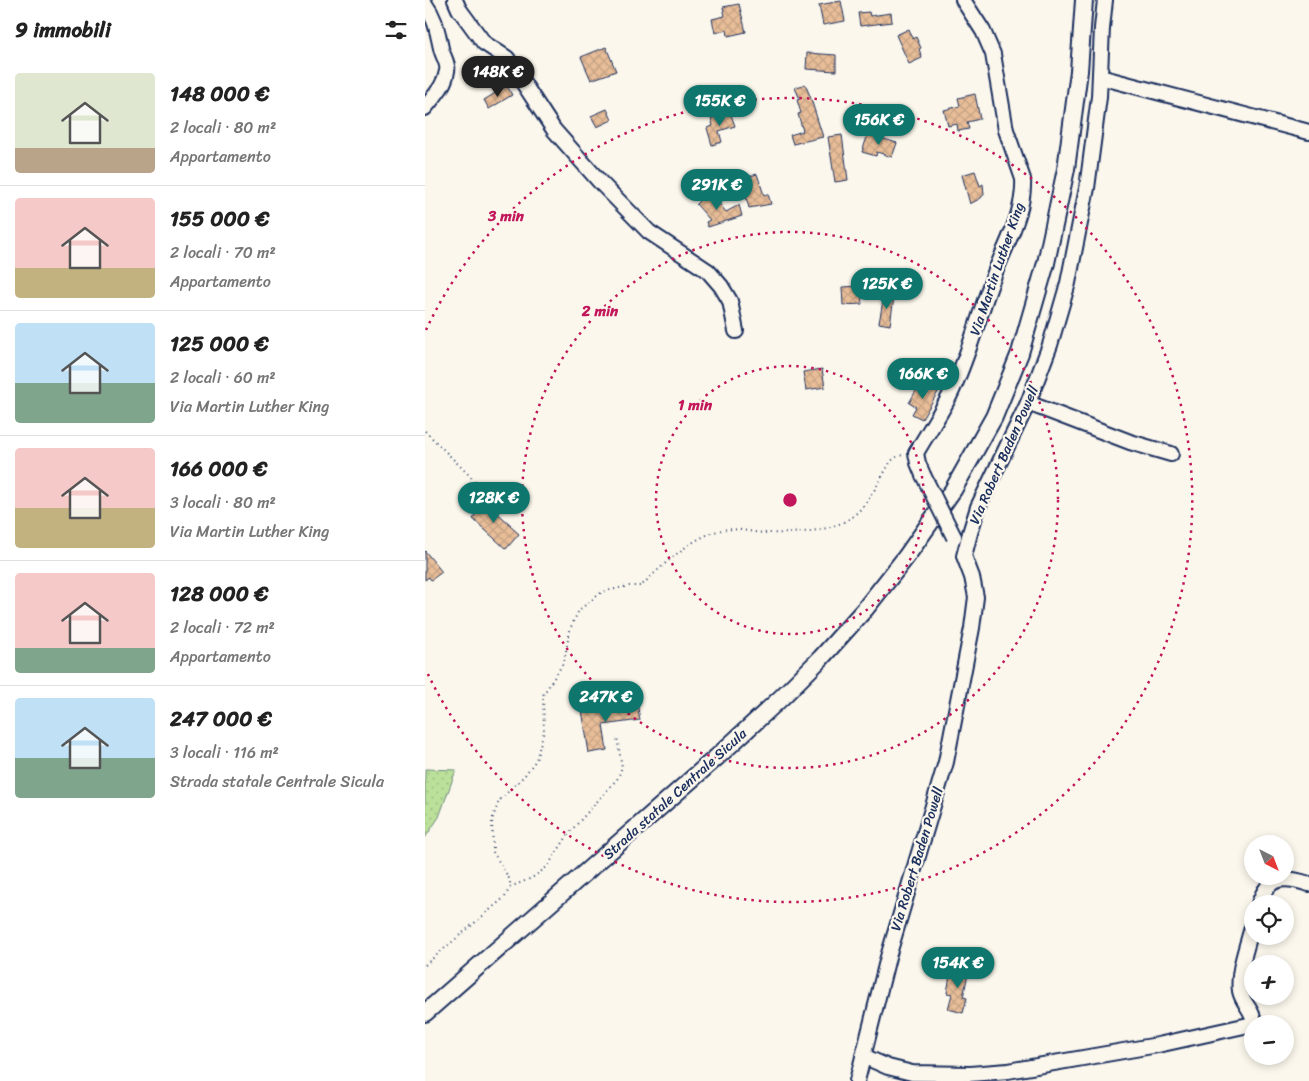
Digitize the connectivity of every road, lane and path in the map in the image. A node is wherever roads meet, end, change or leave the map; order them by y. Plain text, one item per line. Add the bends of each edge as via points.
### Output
1 (455, 0) edge
2 (963, 0) edge
3 (1085, 0) edge
4 (1105, 0) edge
5 (425, 4) edge
6 (1100, 77) junction
7 (425, 108) edge
8 (1309, 132) edge
9 (736, 331) dead end
10 (1028, 403) junction
11 (425, 431) edge
12 (916, 453) junction
13 (1171, 454) dead end
14 (484, 490) dead end
15 (964, 556) junction
16 (617, 737) dead end
17 (1309, 884) edge
18 (510, 887) junction
19 (1263, 895) edge
20 (1247, 945) edge
21 (425, 965) edge
22 (425, 1012) edge
23 (1251, 1015) edge
24 (1244, 1026) edge
25 (863, 1056) junction
26 (857, 1081) edge

1 - 9 street via 484,43 507,58 554,130 600,182 649,232 708,271 721,286 730,301
2 - 12 street, Via Martin Luther King via 993,54 1006,130 1023,179 1023,188 1017,218 993,276 973,338 949,396
3 - 22 main road, Strada statale Centrale Sicula via 1066,169 1046,263 1020,353 995,417 953,490 865,608 782,697
4 - 6 street, Via Robert Baden Powell
5 - 7 street via 439,34 448,70 443,85
6 - 8 street
6 - 10 street, Via Robert Baden Powell via 1087,188 1068,283 1050,345
10 - 13 street
10 - 15 street, Via Robert Baden Powell via 978,507
11 - 14 path
12 - 15 street, bridge via 923,475
12 - 18 path via 898,456 891,461 861,508 851,517 828,528 774,533 723,530 712,533 694,542 641,586 602,592 579,610 570,629 564,662 543,695 544,731 536,760 525,776 499,801 492,820 493,852 510,880
15 - 25 street, Via Robert Baden Powell via 976,597 945,762 888,957
16 - 18 path via 622,766 618,778 570,832 547,867 532,878
17 - 19 street via 1287,878 1276,880
18 - 21 path via 505,897
20 - 23 street via 1240,990
24 - 25 street via 1158,1045 1007,1071 970,1074 912,1073
25 - 26 street, Via Robert Baden Powell

